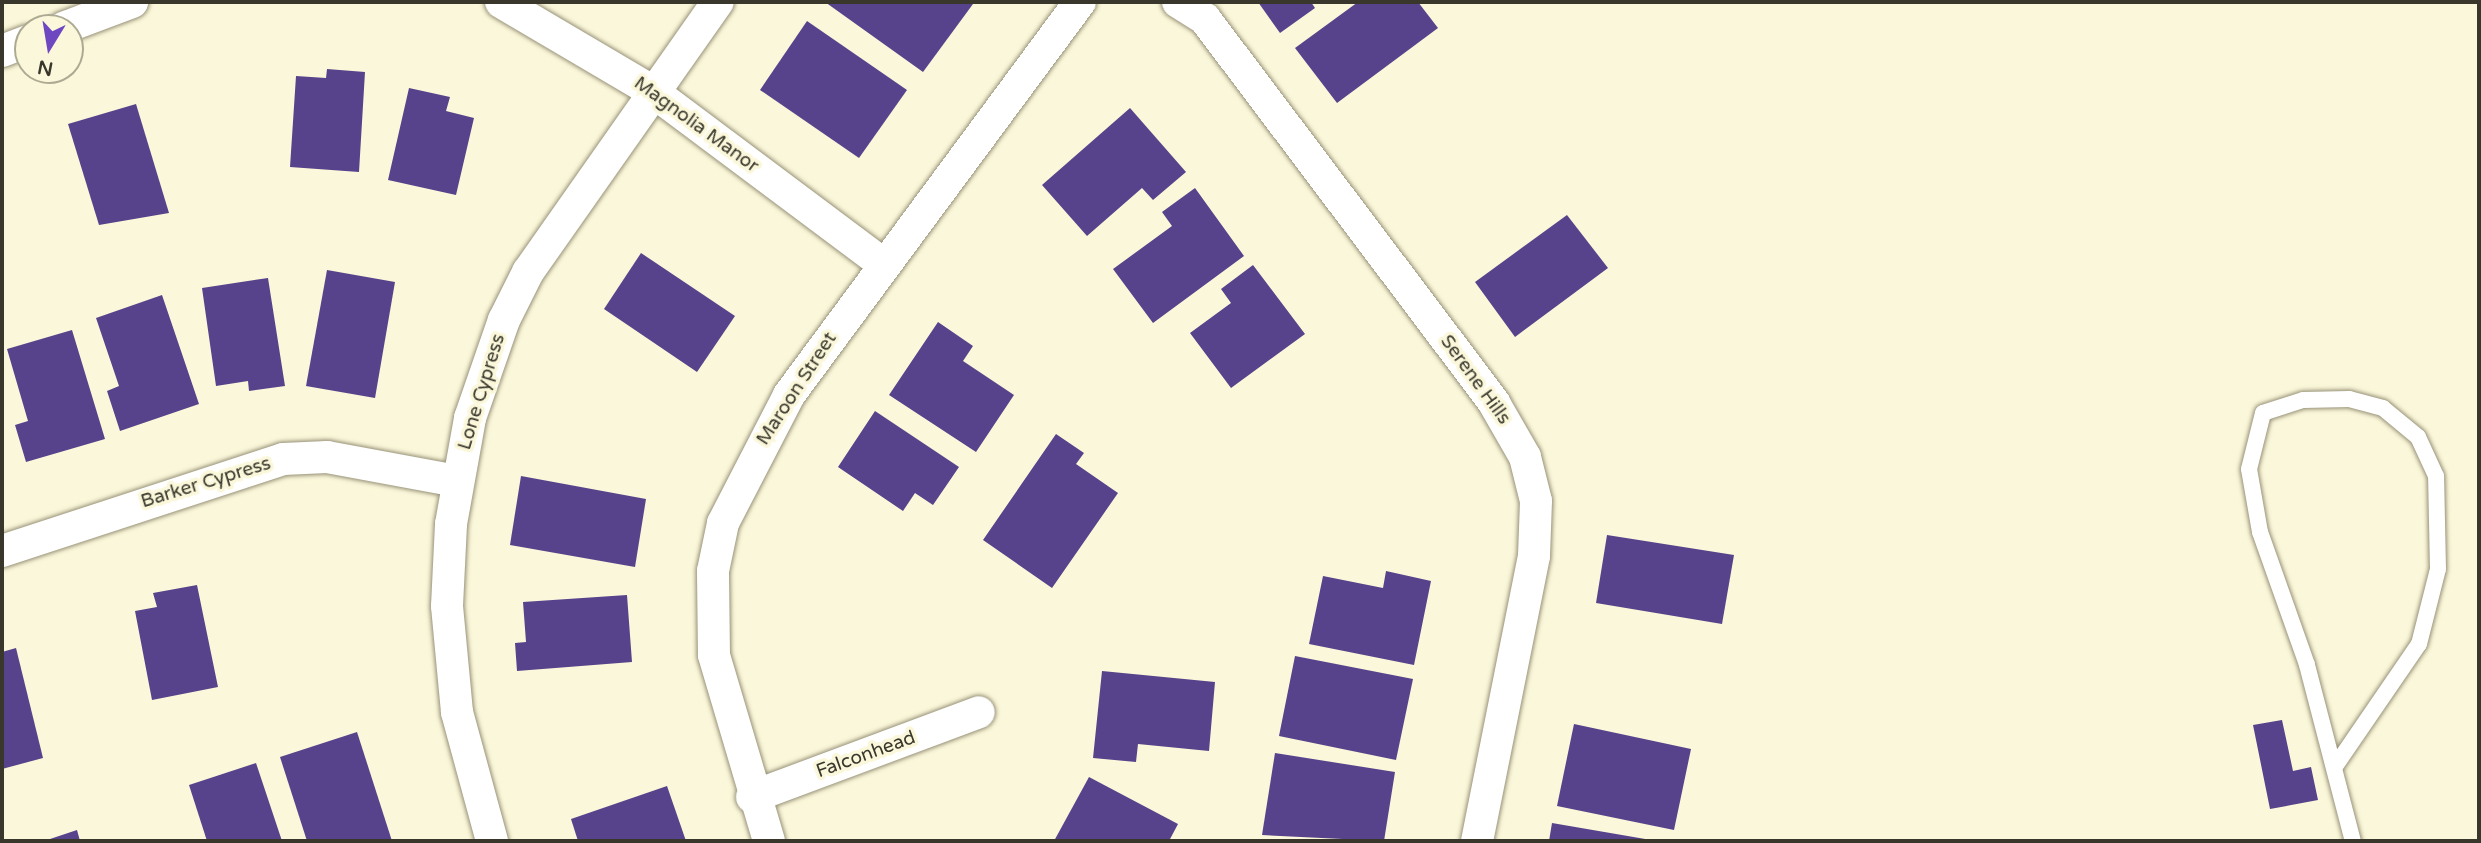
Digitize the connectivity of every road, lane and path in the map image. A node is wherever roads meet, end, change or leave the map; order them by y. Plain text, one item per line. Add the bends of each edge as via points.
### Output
1 (132, 2) edge
2 (501, 2) edge
3 (718, 2) edge
4 (1080, 2) edge
5 (1178, 2) edge
6 (84, 20) edge
7 (652, 91) junction
8 (882, 263) junction
9 (457, 481) junction
10 (2, 551) edge
11 (979, 712) dead end
12 (2336, 765) junction
13 (752, 797) junction
14 (492, 841) edge
15 (769, 841) edge
16 (1477, 841) edge
17 (2353, 841) edge

1 - 6 street
2 - 7 street, Magnolia Manor
3 - 7 street, Lone Cypress
4 - 8 street, Maroon Street
5 - 16 street, Serene Hills via 1205,19 1494,403 1525,457 1536,500 1534,556
7 - 8 street, Magnolia Manor
7 - 9 street, Lone Cypress via 561,220 503,320 470,418
8 - 13 street, Maroon Street via 789,395 723,523 713,571 714,655
9 - 10 street, Barker Cypress via 327,457 283,459
9 - 14 street, Lone Cypress via 448,561 451,662 467,764
11 - 13 street, Falconhead
12 - 12 lane via 2260,532 2249,470 2263,413 2303,400 2349,399 2383,408 2418,437 2436,476 2438,569 2420,644
12 - 17 lane
13 - 15 street, Maroon Street

